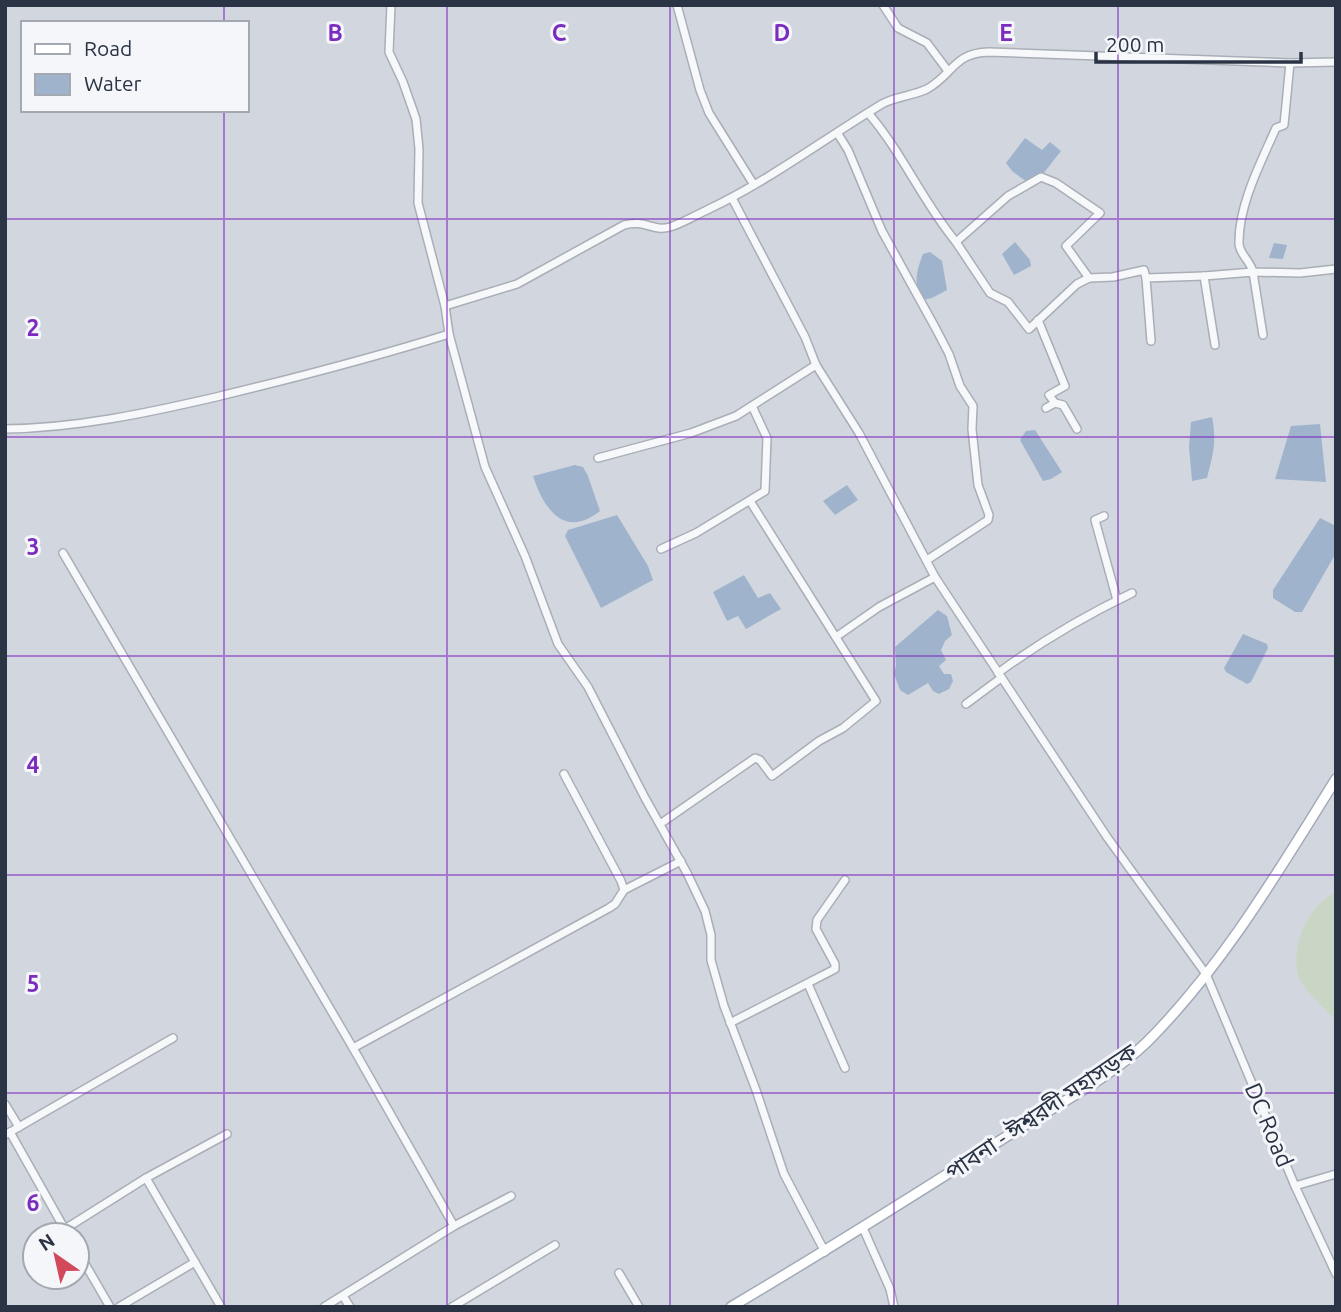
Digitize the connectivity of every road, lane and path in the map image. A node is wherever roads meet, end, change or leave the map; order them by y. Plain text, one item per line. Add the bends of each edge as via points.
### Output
1 (391, 5) edge
2 (677, 5) edge
3 (883, 5) edge
4 (1336, 62) edge
5 (1290, 63) junction
6 (948, 71) junction
7 (869, 114) junction
8 (838, 134) junction
9 (754, 185) junction
10 (732, 198) junction
11 (956, 242) junction
12 (1336, 269) edge
13 (1253, 272) junction
14 (1204, 276) junction
15 (1089, 278) junction
16 (1146, 278) junction
17 (445, 306) junction
18 (1038, 320) junction
19 (449, 334) junction
20 (1263, 334) dead end
21 (1151, 341) dead end
22 (1214, 345) dead end
23 (816, 365) junction
24 (1055, 403) junction
25 (753, 408) junction
26 (1046, 408) dead end
27 (5, 429) edge
28 (1077, 429) dead end
29 (598, 458) dead end
30 (750, 501) junction
31 (1104, 516) dead end
32 (661, 548) dead end
33 (63, 554) dead end
34 (927, 560) junction
35 (936, 577) junction
36 (1132, 593) dead end
37 (1116, 600) junction
38 (836, 637) junction
39 (1000, 675) junction
40 (966, 704) dead end
41 (564, 774) dead end
42 (1336, 779) edge
43 (660, 824) junction
44 (681, 861) junction
45 (845, 880) dead end
46 (624, 890) junction
47 (1206, 974) junction
48 (808, 984) junction
49 (730, 1023) junction
50 (173, 1038) dead end
51 (353, 1048) junction
52 (845, 1068) dead end
53 (5, 1104) edge
54 (19, 1127) junction
55 (8, 1134) edge
56 (227, 1134) dead end
57 (1336, 1174) edge
58 (146, 1178) junction
59 (1295, 1186) junction
60 (511, 1196) dead end
61 (60, 1221) edge
62 (83, 1221) edge
63 (454, 1226) junction
64 (863, 1228) junction
65 (555, 1245) dead end
66 (825, 1252) junction
67 (195, 1262) junction
68 (619, 1273) dead end
69 (91, 1274) edge
70 (1336, 1274) edge
71 (343, 1296) junction
72 (110, 1307) edge
73 (119, 1307) edge
74 (221, 1307) edge
75 (324, 1307) edge
76 (349, 1307) edge
77 (452, 1307) edge
78 (639, 1307) edge
79 (730, 1307) edge
80 (894, 1307) edge

1 - 17 street via 389,52 416,119 418,203
2 - 9 street via 709,113
3 - 6 street via 898,27 927,43
4 - 5 street
5 - 6 street via 989,52 970,54
5 - 13 street via 1284,125 1274,131 1245,205 1239,244
6 - 7 street via 931,87 883,104
7 - 8 street
7 - 11 street via 898,150
8 - 9 street
8 - 34 street via 882,231 973,406 978,485 988,520
9 - 10 street
10 - 17 street via 671,227 642,222 624,225 517,284
10 - 23 street, DC Road
11 - 15 street via 1008,196 1041,177 1100,213 1066,246
11 - 18 street via 990,293 1008,302 1029,329
12 - 13 street
13 - 14 street
13 - 20 street
14 - 16 street
14 - 22 street
15 - 16 street via 1144,270
15 - 18 street
16 - 21 street
17 - 19 street
18 - 24 street via 1065,386 1049,395
19 - 27 street via 365,360 152,411 50,429
19 - 43 street via 485,467 558,643 588,687
23 - 25 street
23 - 34 street, DC Road via 859,433
24 - 26 street
24 - 28 street via 1063,405
25 - 29 street via 691,433
25 - 30 street via 767,438 767,486
30 - 32 street
30 - 38 street
31 - 37 street via 1095,520
33 - 51 street
34 - 35 street, DC Road
35 - 38 street via 879,607
35 - 39 street, DC Road
36 - 37 street
37 - 39 street via 1051,635
38 - 43 street via 874,703 772,776 755,758
39 - 40 street
39 - 47 street, DC Road via 1107,837
41 - 46 street
42 - 47 main road, পাবনা - ঈশ্বরদী মহাসড়ক via 1263,895
43 - 44 street
44 - 46 street
44 - 49 street via 705,911 711,935 710,960
45 - 48 street via 817,920 816,929 835,969
46 - 51 street via 609,908
47 - 59 street, DC Road
47 - 64 main road, পাবনা - ঈশ্বরদী মহাসড়ক via 1146,1043 1102,1076
48 - 49 street
48 - 52 street
49 - 66 street via 784,1174
50 - 54 street
51 - 63 street
53 - 54 street
54 - 55 street
55 - 61 street
56 - 58 street
57 - 59 street
58 - 62 street
58 - 67 street
59 - 70 street, DC Road
60 - 63 street
63 - 71 street
64 - 66 main road, পাবনা - ঈশ্বরদী মহাসড়ক
64 - 80 street
65 - 77 street
66 - 79 main road, পাবনা - ঈশ্বরদী মহাসড়ক
67 - 73 street
67 - 74 street
68 - 78 street
69 - 72 street
71 - 75 street
71 - 76 street

